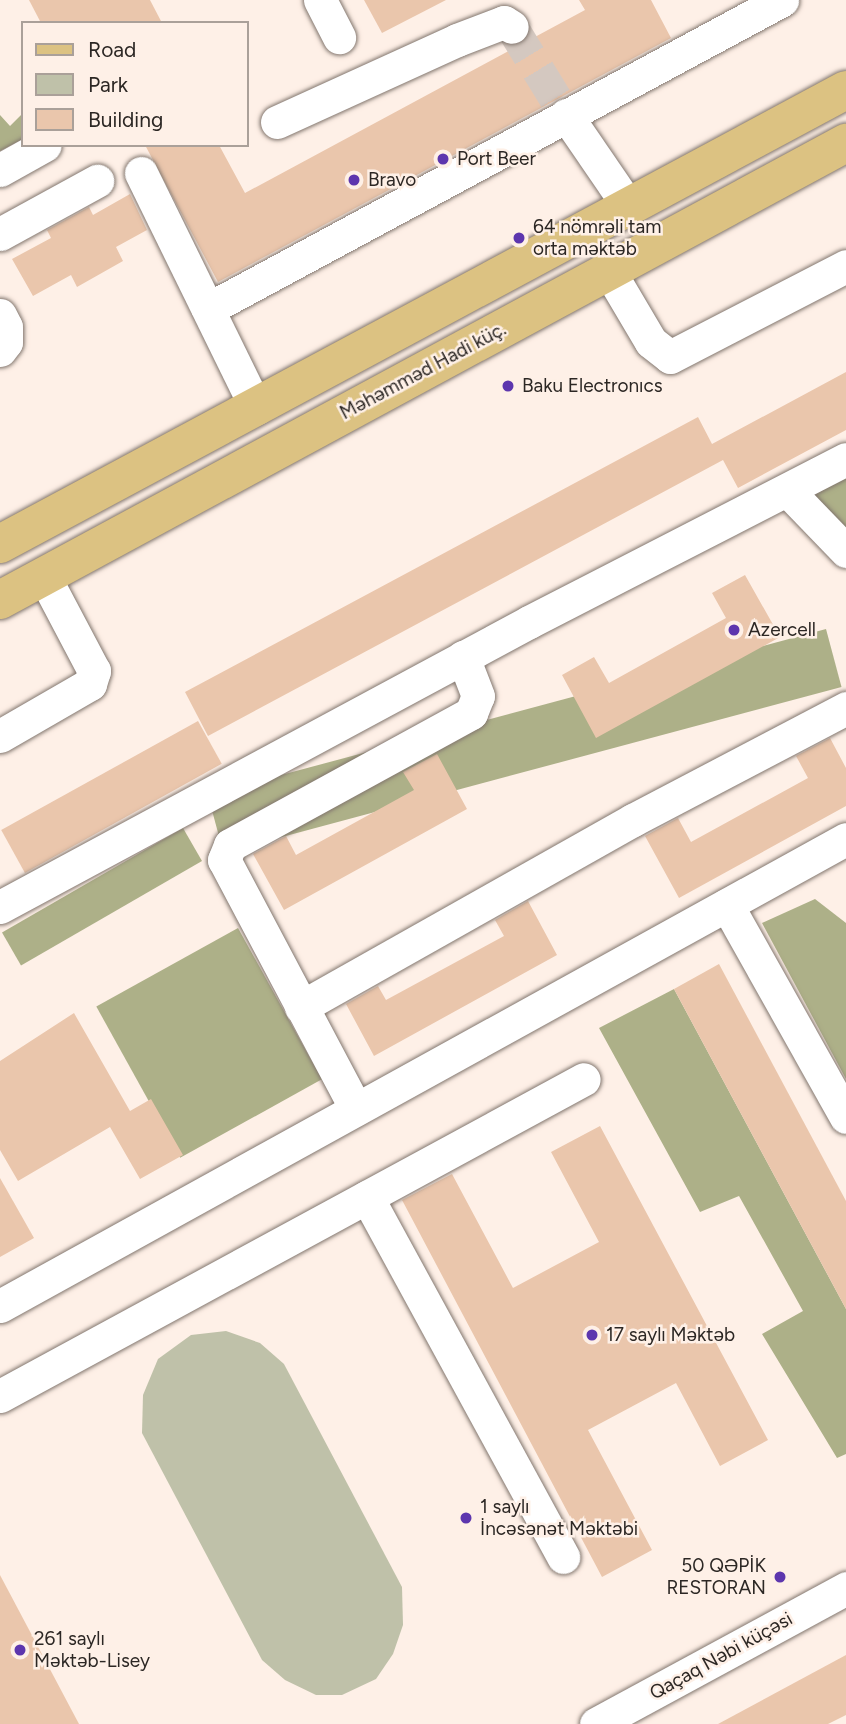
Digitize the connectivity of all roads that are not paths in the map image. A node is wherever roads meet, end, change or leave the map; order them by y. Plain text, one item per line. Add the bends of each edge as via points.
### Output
1 (320, 0) edge
2 (782, 0) edge
3 (512, 27) dead end
4 (339, 37) dead end
5 (846, 90) edge
6 (566, 115) junction
7 (277, 122) dead end
8 (846, 143) edge
9 (42, 147) edge
10 (0, 170) edge
11 (141, 173) dead end
12 (97, 181) dead end
13 (629, 207) junction
14 (0, 234) edge
15 (846, 266) edge
16 (609, 271) junction
17 (208, 309) junction
18 (0, 315) edge
19 (0, 350) edge
20 (256, 408) junction
21 (846, 459) edge
22 (789, 492) junction
23 (0, 544) edge
24 (846, 551) edge
25 (44, 576) junction
26 (0, 600) edge
27 (463, 657) junction
28 (846, 708) edge
29 (0, 736) edge
30 (846, 839) edge
31 (727, 905) junction
32 (0, 907) edge
33 (302, 1007) junction
34 (584, 1079) dead end
35 (356, 1109) junction
36 (846, 1117) edge
37 (367, 1197) junction
38 (0, 1306) edge
39 (0, 1396) edge
40 (563, 1557) dead end
41 (846, 1588) edge
42 (596, 1724) edge

1 - 4 street
2 - 6 street
3 - 7 street via 504,22 457,40
5 - 13 main road
6 - 13 street
6 - 17 street
8 - 16 main road, Məhəmməd Hadi küç.
9 - 10 street
11 - 17 street
12 - 14 street
13 - 20 main road
15 - 16 street via 670,357 651,342
16 - 25 main road, Məhəmməd Hadi küç.
17 - 20 street
18 - 19 street via 6,342
20 - 23 main road
21 - 22 street
22 - 24 street
22 - 27 street
25 - 26 main road, Məhəmməd Hadi küç.
25 - 29 street via 94,671 90,684
27 - 32 street
27 - 33 street via 478,696 471,713 230,845 224,860
28 - 33 street via 633,820
30 - 31 street
31 - 35 street
31 - 36 street
33 - 35 street
34 - 37 street
35 - 38 street
37 - 39 street
37 - 40 street
41 - 42 street, Qaçaq Nəbi küçəsi

